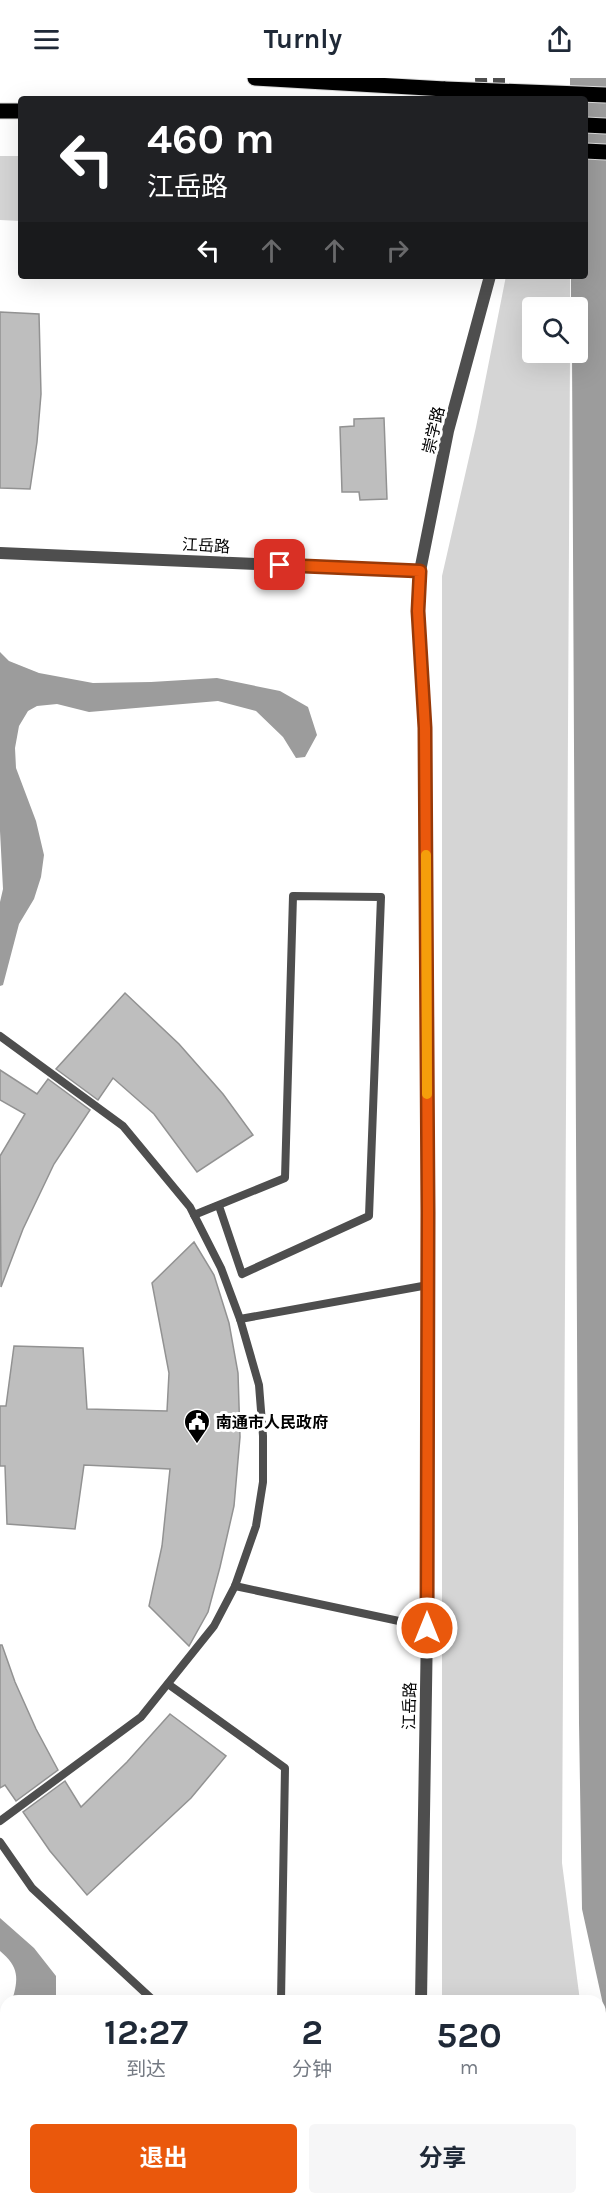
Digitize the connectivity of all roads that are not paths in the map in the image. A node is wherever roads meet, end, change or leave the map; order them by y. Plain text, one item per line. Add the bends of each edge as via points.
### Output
1 (255, 78) edge
2 (481, 78) edge
3 (499, 78) edge
4 (606, 95) edge
5 (482, 96) edge
6 (499, 96) edge
7 (0, 111) edge
8 (18, 111) edge
9 (588, 125) edge
10 (606, 126) edge
11 (588, 151) edge
12 (606, 152) edge
13 (484, 279) edge
14 (489, 279) edge
15 (484, 299) junction
16 (0, 553) edge
17 (420, 571) junction
18 (0, 1036) edge
19 (219, 1206) junction
20 (194, 1215) junction
21 (428, 1285) junction
22 (240, 1319) junction
23 (235, 1586) junction
24 (427, 1628) junction
25 (168, 1684) junction
26 (0, 1821) edge
27 (0, 1842) edge
28 (148, 1995) edge
29 (281, 1995) edge
30 (422, 1995) edge

1 - 4 main road, bridge
2 - 5 street
3 - 6 street
7 - 8 main road
9 - 10 main road
11 - 12 main road
13 - 15 street, 崇学路
14 - 15 street, 崇学路
15 - 17 street, 崇学路 via 448,431
16 - 17 street, 江岳路
17 - 21 street, 江岳路 via 418,611 425,728
18 - 20 lane via 123,1126
19 - 19 lane via 285,1178 293,896 381,897 369,1216 242,1274
19 - 20 lane
20 - 22 lane via 221,1268
21 - 22 lane
21 - 24 street, 江岳路
22 - 23 lane via 259,1385 263,1482 256,1527
23 - 24 lane
23 - 25 lane via 214,1626
24 - 30 street, 江岳路
25 - 26 lane via 141,1717
25 - 29 lane via 285,1768
27 - 28 lane via 32,1888

